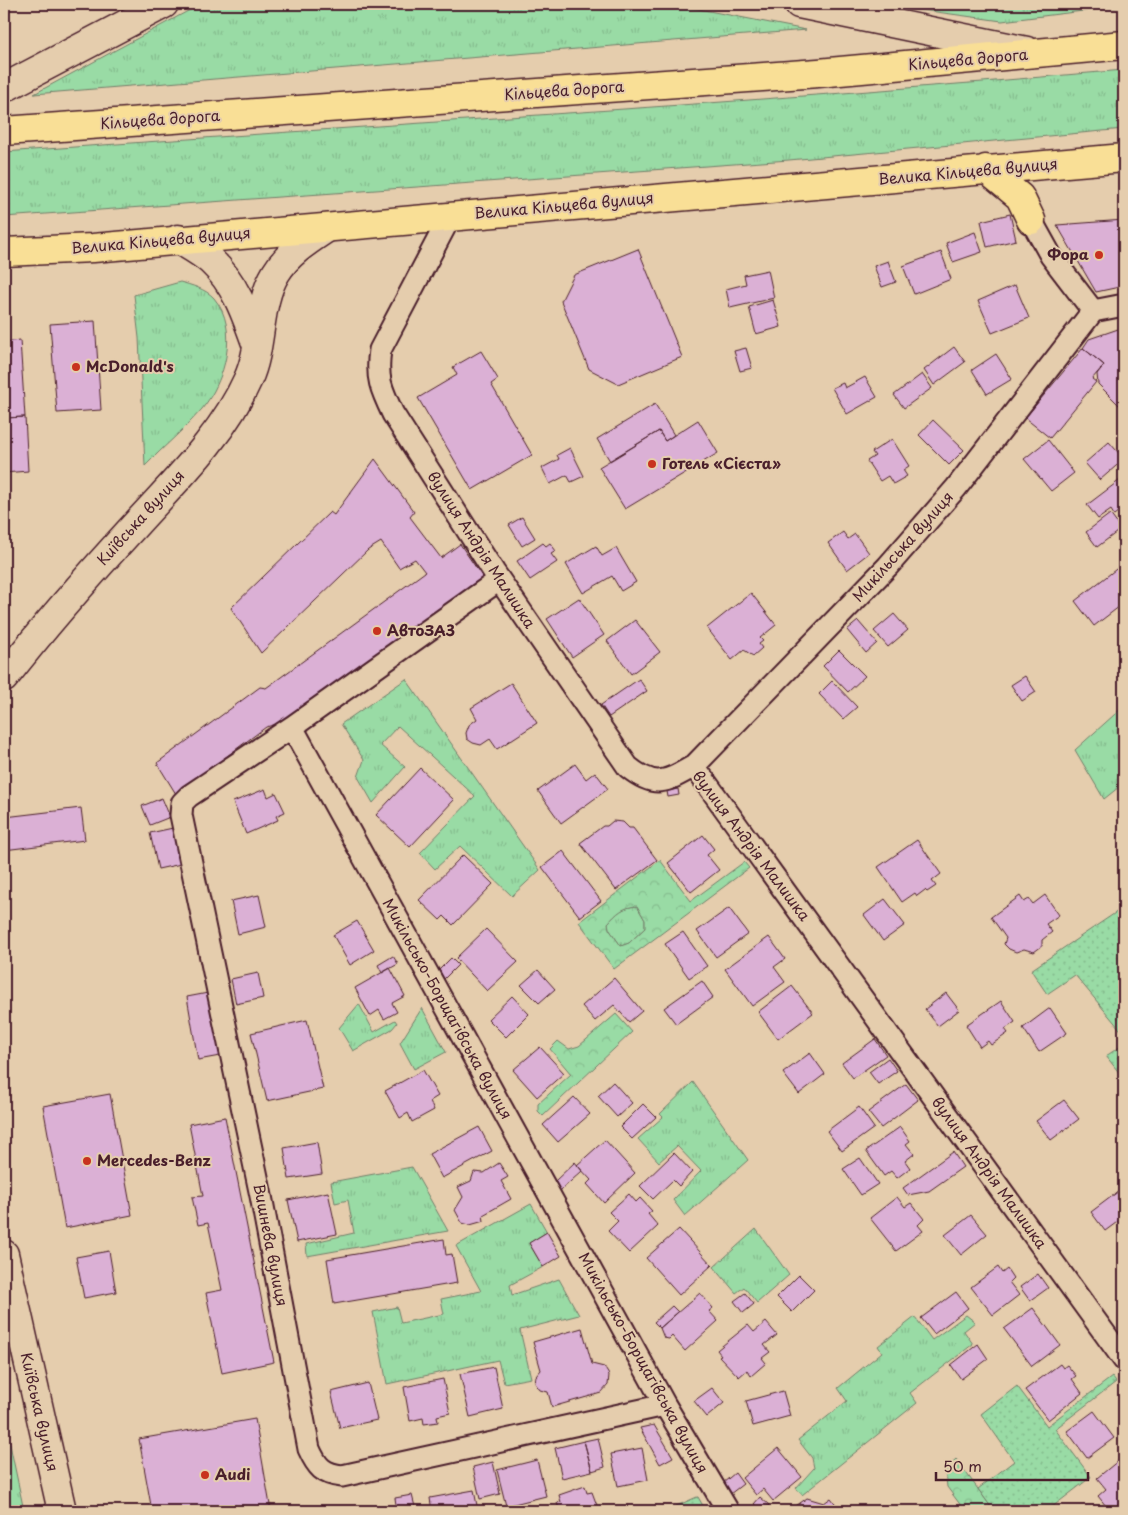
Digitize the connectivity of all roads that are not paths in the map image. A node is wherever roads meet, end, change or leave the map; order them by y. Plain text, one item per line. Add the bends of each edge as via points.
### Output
1 (164, 4) edge
2 (799, 4) edge
3 (1124, 44) edge
4 (1038, 53) junction
5 (4, 88) edge
6 (4, 131) edge
7 (1124, 158) edge
8 (986, 169) junction
9 (451, 216) junction
10 (1031, 220) joint
11 (327, 228) junction
12 (178, 238) junction
13 (4, 252) edge
14 (1124, 305) edge
15 (1093, 312) junction
16 (257, 346) junction
17 (499, 580) junction
18 (4, 678) edge
19 (292, 727) junction
20 (694, 766) junction
21 (4, 1254) edge
22 (1124, 1360) edge
23 (665, 1405) junction
24 (62, 1511) edge
25 (728, 1511) edge

1 - 5 main road
2 - 4 main road
3 - 4 highway, Кільцева дорога
4 - 6 highway, Кільцева дорога via 808,73
7 - 8 highway, Велика Кільцева вулиця
8 - 9 highway, Велика Кільцева вулиця
8 - 10 highway via 1020,197
9 - 11 highway, Велика Кільцева вулиця
9 - 17 street, вулиця Андрія Малишка via 380,350 377,373 393,414
10 - 15 street via 1051,256
11 - 12 highway, Велика Кільцева вулиця
11 - 16 main road, Київська вулиця via 298,249 276,273 266,301
12 - 13 highway, Велика Кільцева вулиця via 93,248
12 - 16 main road via 210,261 228,281 240,299
14 - 15 street
15 - 20 street, Микільська вулиця via 956,488 888,566
16 - 18 main road, Київська вулиця via 249,377 203,451 37,635
17 - 19 street
17 - 20 street, вулиця Андрія Малишка via 628,767 642,778 654,782 670,780
19 - 23 street, Микільсько-Борщагівська вулиця
19 - 23 street, Вишнева вулиця via 189,796 182,803 181,815 262,1196 309,1449 316,1466 328,1474 342,1476
20 - 22 street, вулиця Андрія Малишка
21 - 24 main road, Київська вулиця
23 - 25 street, Микільсько-Борщагівська вулиця

